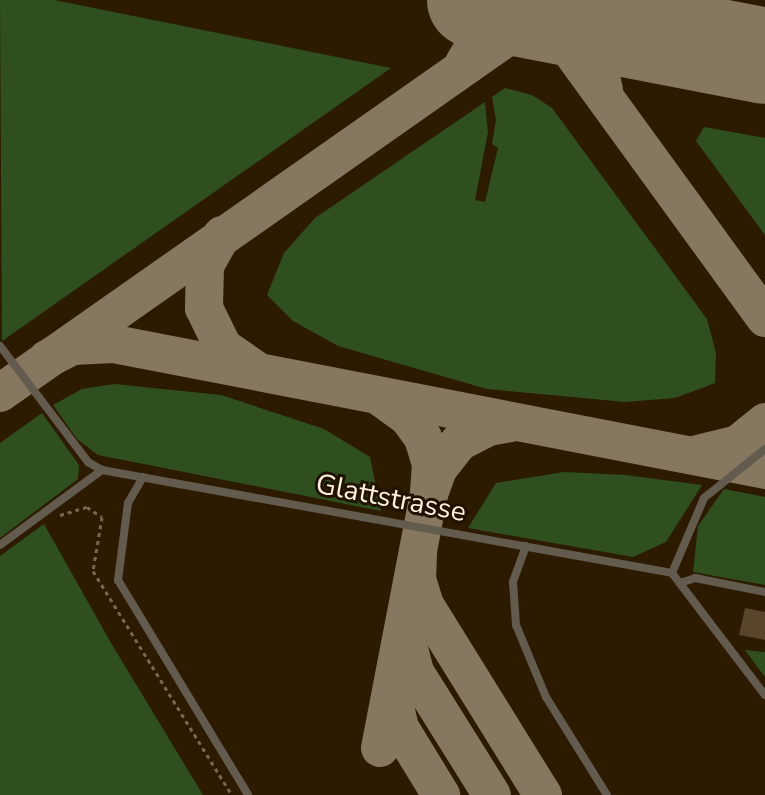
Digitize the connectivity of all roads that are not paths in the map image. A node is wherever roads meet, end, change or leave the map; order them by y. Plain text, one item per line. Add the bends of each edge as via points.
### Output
1 (0, 346) edge
2 (765, 449) edge
3 (102, 470) junction
4 (143, 477) junction
5 (0, 545) edge
6 (526, 546) junction
7 (672, 573) junction
8 (683, 582) junction
9 (765, 592) edge
10 (765, 695) edge
11 (248, 795) edge
12 (607, 795) edge

1 - 3 lane via 88,462
2 - 7 lane via 704,498
3 - 4 lane, Glattstrasse
3 - 5 lane
4 - 6 lane, Glattstrasse
4 - 11 lane via 128,503 118,580
6 - 7 lane, Glattstrasse
6 - 12 lane via 513,582 516,625 546,697
7 - 8 lane
8 - 9 lane via 695,578
8 - 10 lane

